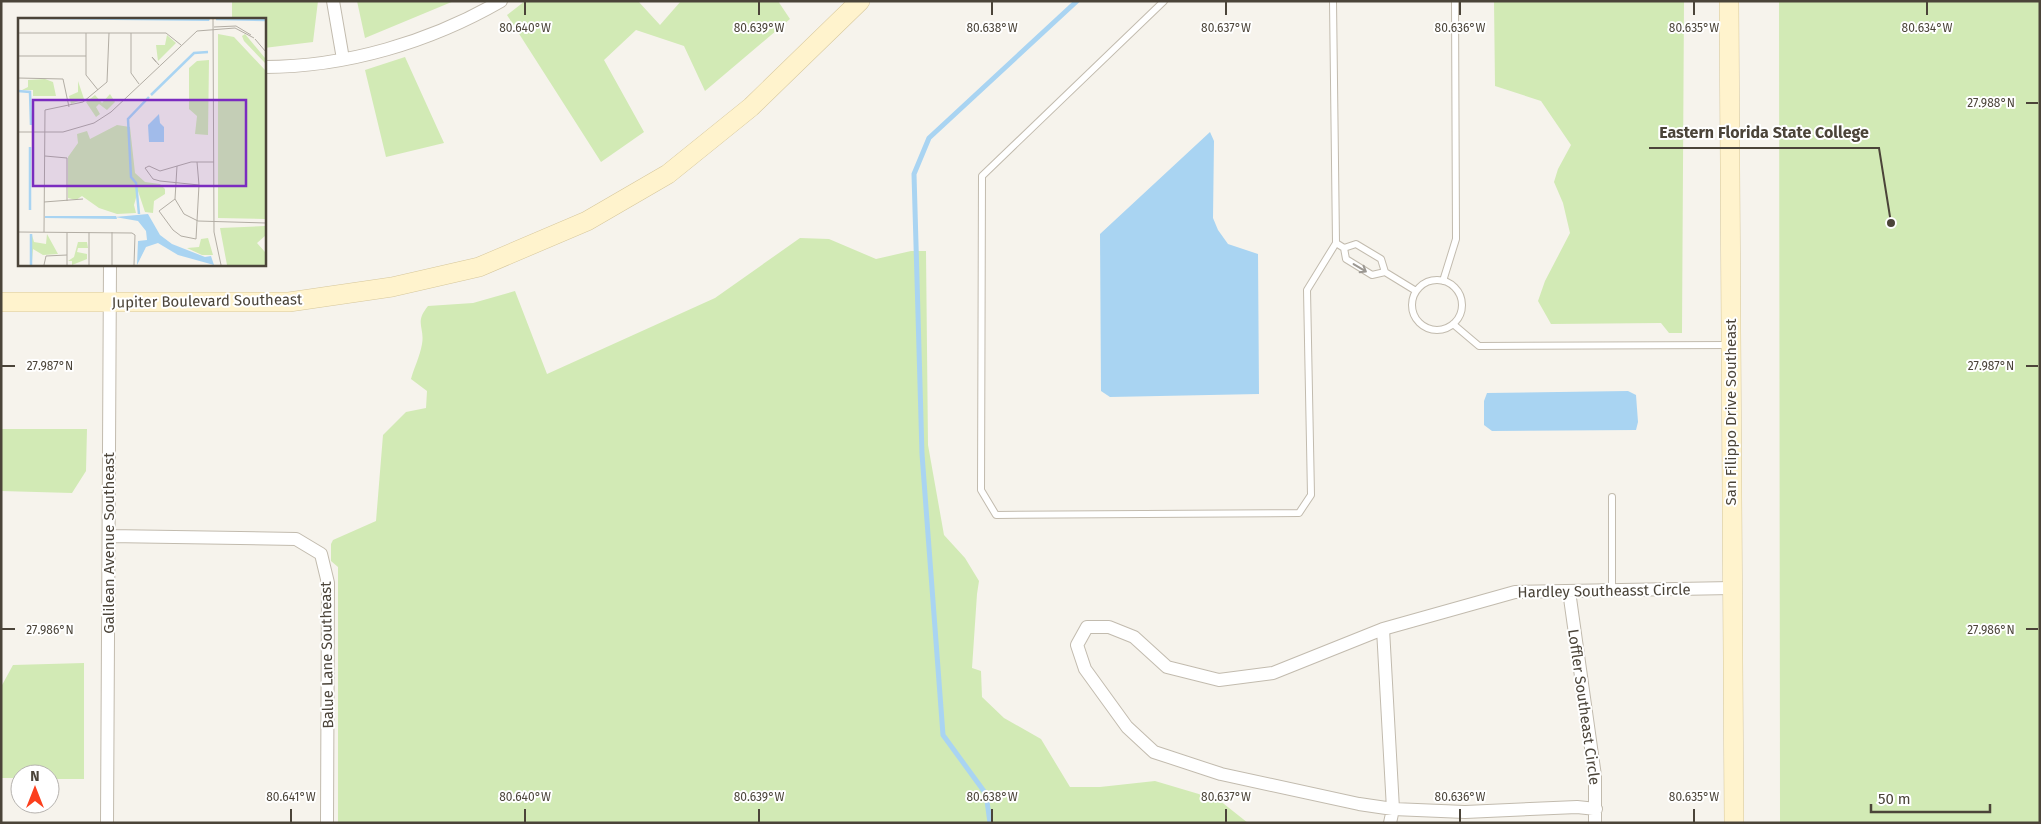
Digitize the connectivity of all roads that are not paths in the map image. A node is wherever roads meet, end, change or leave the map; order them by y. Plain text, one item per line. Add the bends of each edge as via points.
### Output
1 (333, 1) edge
2 (501, 1) edge
3 (860, 1) edge
4 (1164, 1) edge
5 (1333, 1) edge
6 (1455, 1) edge
7 (1729, 1) edge
8 (343, 59) junction
9 (265, 67) edge
10 (1336, 243) junction
11 (1344, 248) junction
12 (110, 265) edge
13 (1385, 272) junction
14 (1443, 281) junction
15 (1416, 290) junction
16 (1, 302) edge
17 (110, 303) junction
18 (1453, 324) junction
19 (1731, 345) junction
20 (1612, 497) dead end
21 (110, 536) junction
22 (1732, 588) junction
23 (1612, 590) junction
24 (1569, 591) junction
25 (1384, 629) junction
26 (1596, 808) junction
27 (1393, 809) junction
28 (107, 823) edge
29 (327, 823) edge
30 (1390, 823) edge
31 (1595, 823) edge
32 (1734, 823) edge

1 - 8 street
2 - 8 street via 410,42
3 - 17 street, Jupiter Boulevard Southeast via 751,107 668,174 587,221 479,267 392,287 290,302
4 - 10 lane via 982,176 981,490 996,516 1299,512 1312,495 1307,290
5 - 10 lane
6 - 14 lane via 1456,239
7 - 19 street, San Filippo Drive Southeast
8 - 9 street via 297,67
10 - 11 lane
11 - 13 lane via 1356,244 1381,259
11 -> 13 lane via 1346,260 1372,275
12 - 17 street, Galilean Avenue Southeast
13 - 15 lane
14 - 15 lane via 1429,281
14 - 18 lane via 1452,285 1461,298 1460,314
15 - 18 lane via 1412,307 1418,322 1433,330 1442,330
16 - 17 street, Jupiter Boulevard Southeast
17 - 21 street, Galilean Avenue Southeast
18 - 19 lane via 1479,346
19 - 22 street, San Filippo Drive Southeast
20 - 23 lane
21 - 28 street, Galilean Avenue Southeast
21 - 29 street, Balue Lane Southeast via 296,539 320,554 328,583
22 - 23 street, Hardley Southeasst Circle
22 - 32 street, San Filippo Drive Southeast
23 - 24 street, Hardley Southeasst Circle
24 - 25 street, Hardley Southeasst Circle via 1515,592
24 - 26 street, Loffler Southeast Circle via 1595,776
25 - 27 street
25 - 27 street, Hardley Southeasst Circle via 1273,673 1219,680 1166,667 1134,637 1109,627 1087,627 1077,645 1085,669 1127,727 1154,752 1222,774
26 - 27 street, Hardley Southeasst Circle via 1465,812
26 - 31 street, Loffler Southeast Circle
27 - 30 street

